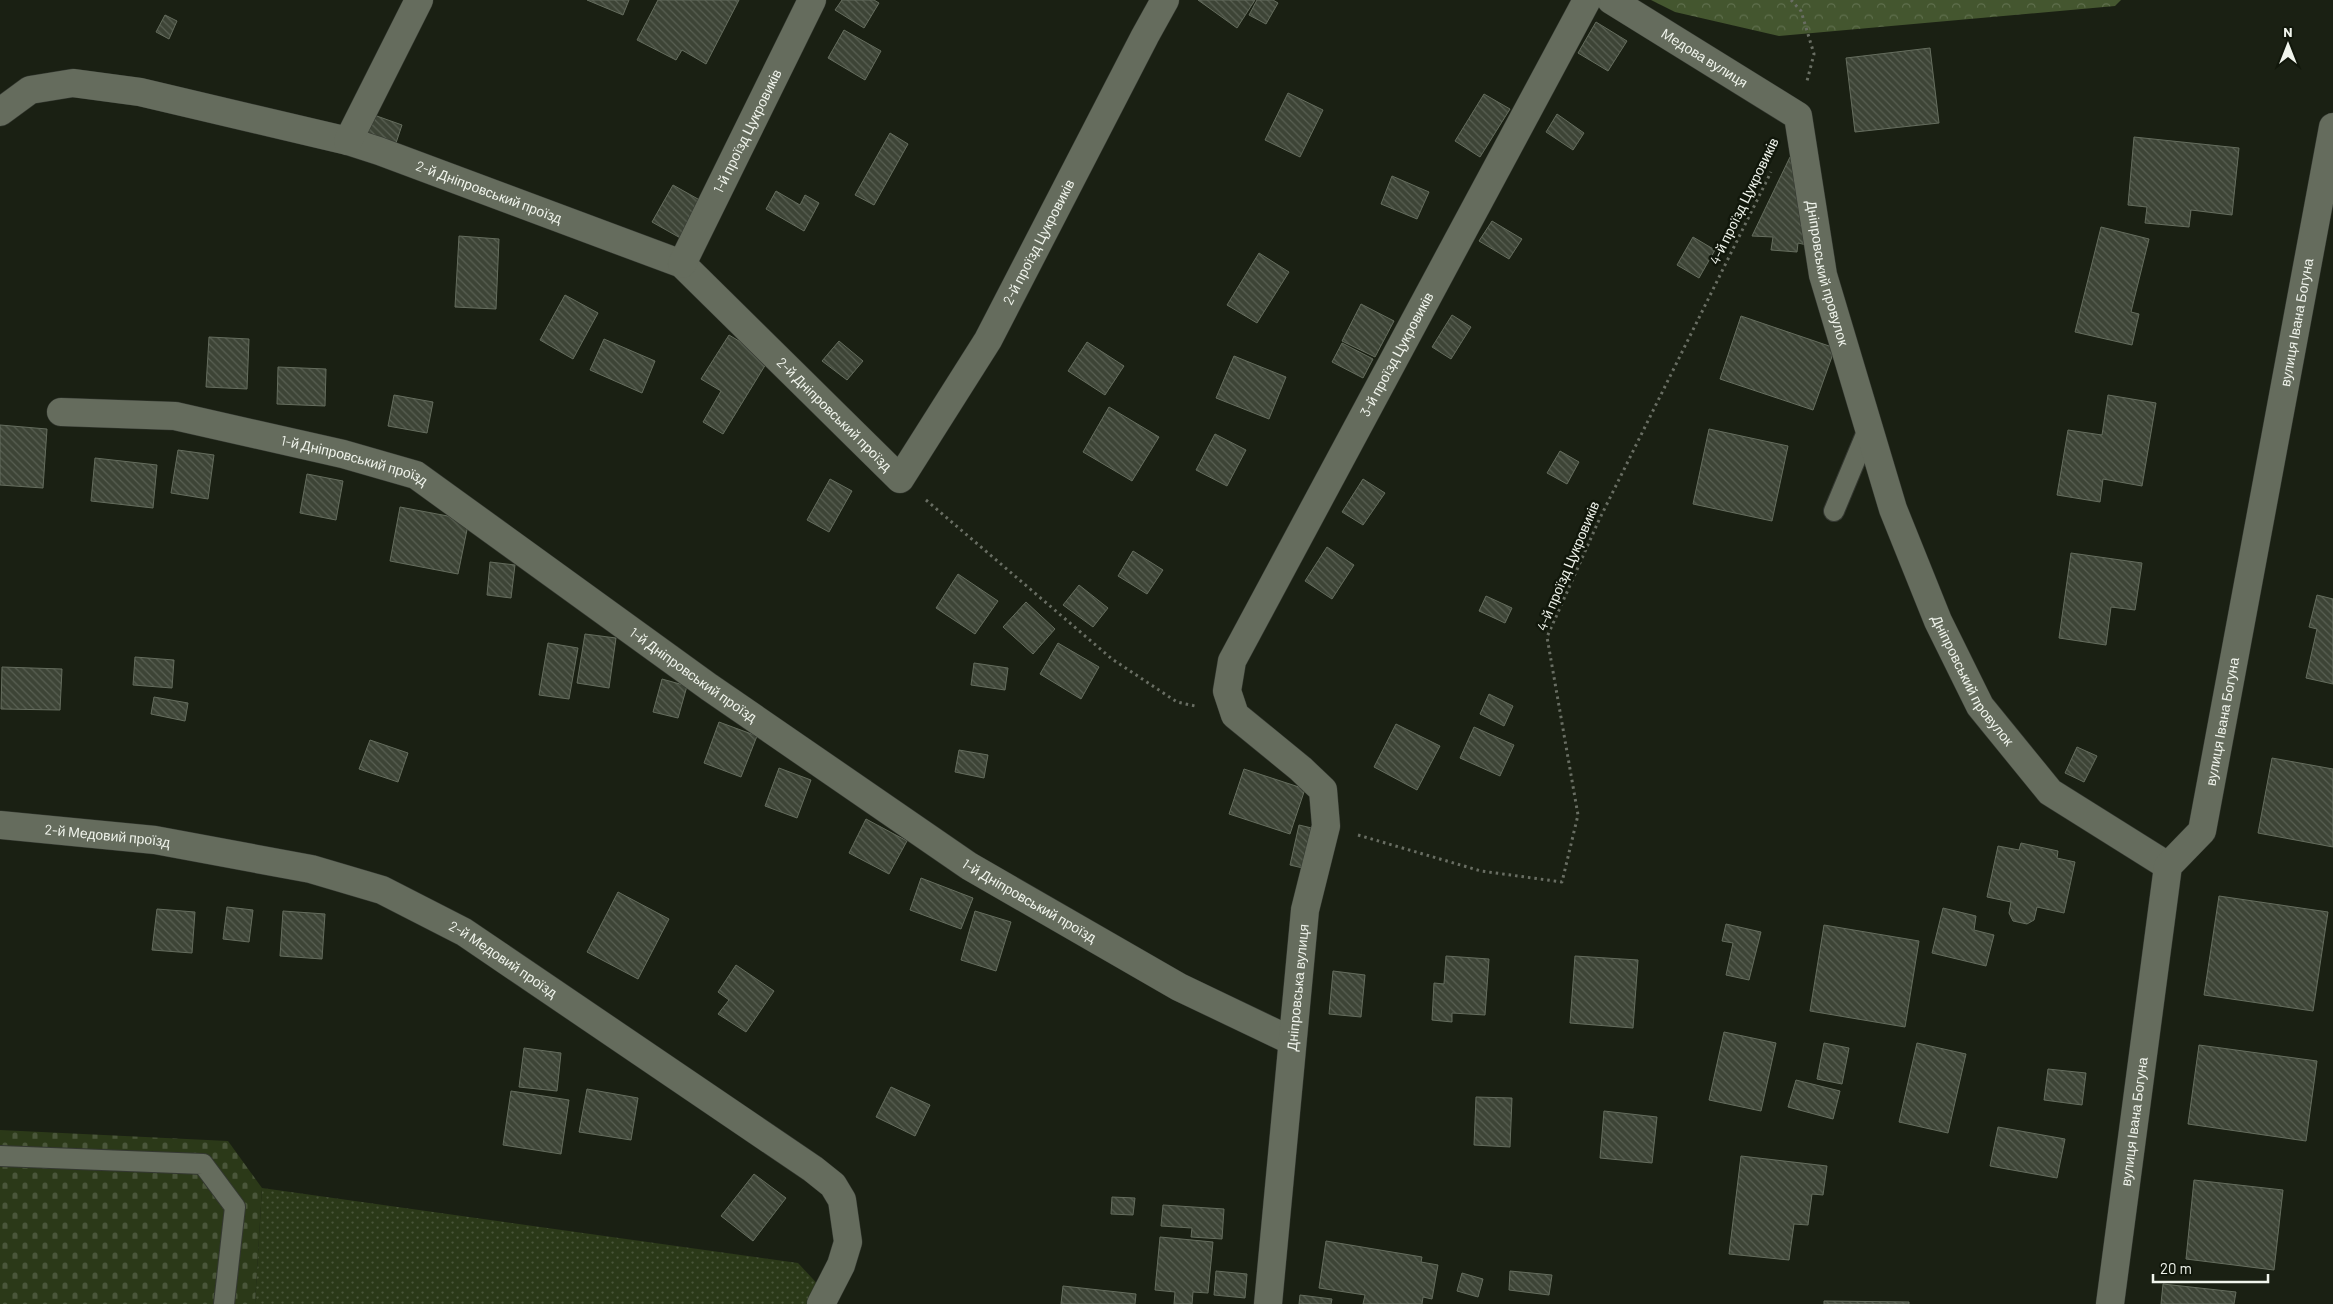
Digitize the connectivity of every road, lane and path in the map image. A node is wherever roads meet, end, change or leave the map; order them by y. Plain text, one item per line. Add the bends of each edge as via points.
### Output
1 (419, 0) edge
2 (812, 0) edge
3 (1165, 0) edge
4 (1587, 0) edge
5 (1611, 0) edge
6 (1791, 0) edge
7 (0, 112) edge
8 (1798, 116) junction
9 (2333, 127) edge
10 (348, 141) junction
11 (1772, 169) dead end
12 (682, 264) junction
13 (61, 412) dead end
14 (1869, 427) junction
15 (900, 479) junction
16 (1834, 511) dead end
17 (1234, 715) junction
18 (0, 825) edge
19 (1326, 826) junction
20 (2168, 866) junction
21 (1292, 1041) junction
22 (0, 1156) edge
23 (224, 1304) edge
24 (821, 1304) edge
25 (1268, 1304) edge
26 (2110, 1304) edge

1 - 10 street
2 - 12 street, 1-й проїзд Цукровиків
3 - 15 street, 2-й проїзд Цукровиків via 988,340
4 - 17 street, 3-й проїзд Цукровиків via 1232,662 1227,691
5 - 8 street, Медова вулиця
6 - 8 path via 1801,11 1814,54
7 - 10 street, 2-й Дніпровський проїзд via 30,90 73,84 140,92
8 - 14 street, Дніпровський провулок via 1823,275
9 - 20 street, вулиця Івана Богуна via 2202,831
10 - 12 street, 2-й Дніпровський проїзд
11 - 19 path, 4-й проїзд Цукровиків via 1599,520 1547,637 1578,816 1562,882 1481,871
12 - 15 street, 2-й Дніпровський проїзд
13 - 21 street, 1-й Дніпровський проїзд via 175,416 343,454 416,476 701,682 969,866 1179,987
14 - 16 lane
14 - 20 street, Дніпровський провулок via 1893,509 1938,621 1980,706 2050,792
15 - 17 path via 1112,659 1177,702
17 - 19 street, Дніпровська вулиця via 1323,790
18 - 24 street, 2-й Медовий проїзд via 155,840 311,869 382,890 464,932 833,1185 842,1200 848,1242 841,1265
19 - 21 street, Дніпровська вулиця via 1305,910
20 - 26 street, вулиця Івана Богуна
21 - 25 street, Дніпровська вулиця
22 - 23 lane via 203,1164 235,1207

